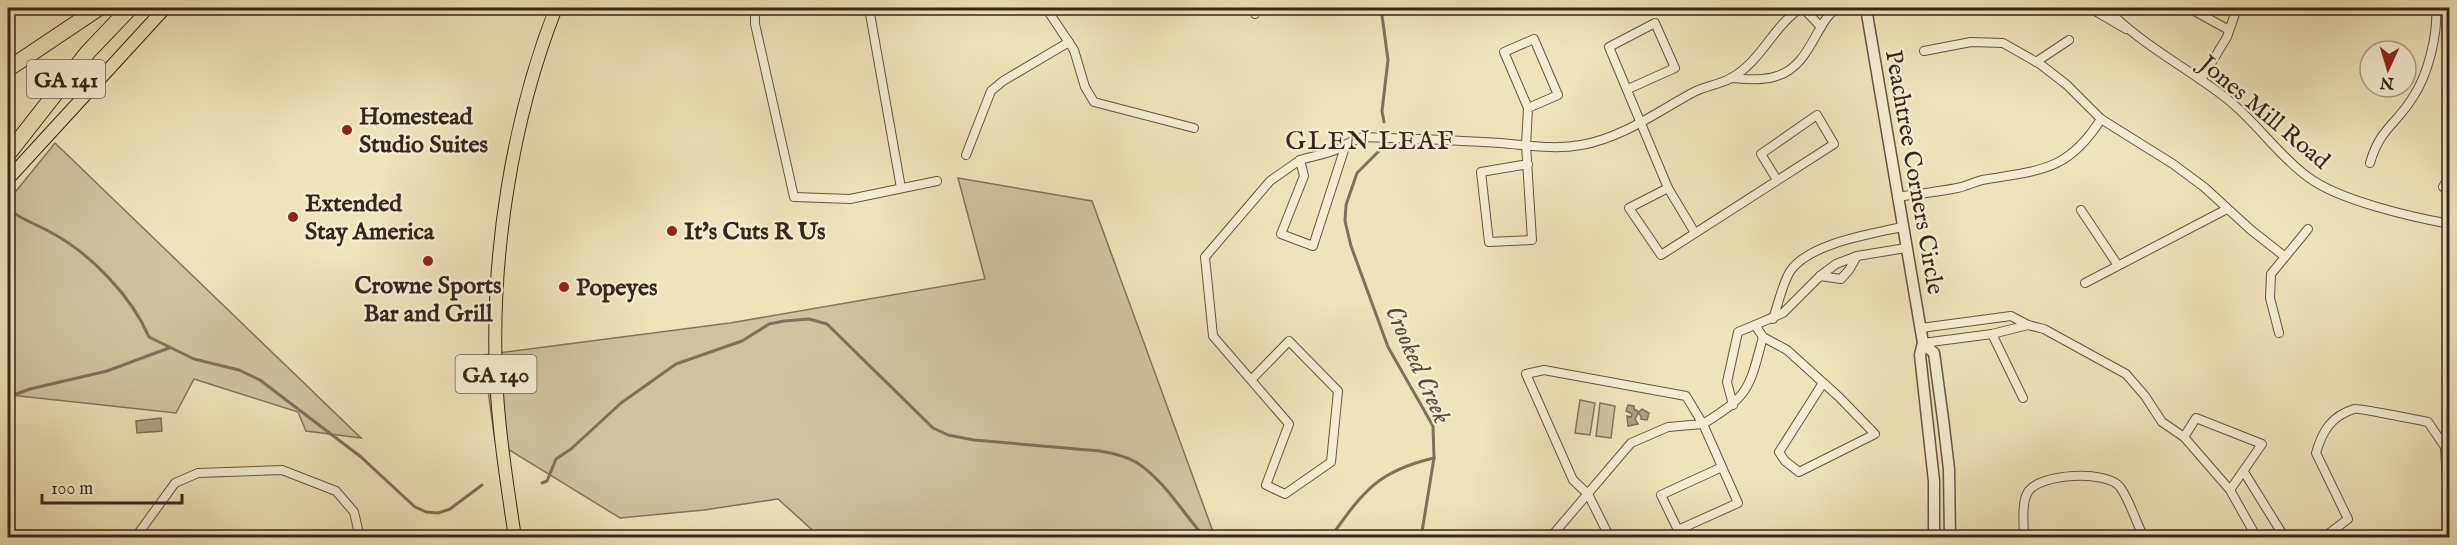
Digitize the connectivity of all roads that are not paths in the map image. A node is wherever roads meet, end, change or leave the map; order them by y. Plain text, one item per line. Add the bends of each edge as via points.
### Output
1 (99, 8) edge
2 (130, 8) edge
3 (165, 8) edge
4 (556, 8) edge
5 (762, 8) edge
6 (783, 8) edge
7 (815, 8) edge
8 (869, 8) edge
9 (1046, 8) edge
10 (1802, 8) edge
11 (1842, 8) edge
12 (1866, 8) edge
13 (2090, 8) edge
14 (2106, 8) edge
15 (2189, 8) edge
16 (2237, 8) edge
17 (2436, 8) edge
18 (1821, 27) junction
19 (2229, 30) junction
20 (2131, 31) junction
21 (2070, 40) dead end
22 (1070, 42) junction
23 (1924, 51) dead end
24 (2036, 62) junction
25 (8, 69) edge
26 (1731, 78) junction
27 (2201, 80) junction
28 (1628, 89) junction
29 (1528, 108) junction
30 (2101, 120) junction
31 (1642, 122) junction
32 (1194, 128) dead end
33 (1346, 144) junction
34 (1526, 145) junction
35 (8, 154) edge
36 (966, 155) dead end
37 (1300, 160) junction
38 (2370, 163) dead end
39 (1528, 164) junction
40 (2450, 174) edge
41 (8, 179) edge
42 (1777, 180) junction
43 (937, 181) dead end
44 (2444, 187) dead end
45 (901, 188) junction
46 (1668, 188) junction
47 (1898, 197) junction
48 (2227, 209) junction
49 (2081, 210) dead end
50 (2450, 224) edge
51 (1902, 227) junction
52 (2308, 229) dead end
53 (1695, 233) junction
54 (1906, 248) junction
55 (1857, 256) junction
56 (2284, 256) junction
57 (2116, 266) junction
58 (1820, 276) junction
59 (2085, 283) dead end
60 (1773, 319) junction
61 (1755, 325) junction
62 (2028, 325) junction
63 (1921, 328) junction
64 (2279, 333) dead end
65 (1992, 334) junction
66 (1764, 337) junction
67 (1923, 343) junction
68 (1251, 380) junction
69 (1822, 383) junction
70 (2023, 398) dead end
71 (1733, 405) junction
72 (1703, 424) junction
73 (2184, 437) junction
74 (1722, 466) junction
75 (2244, 472) junction
76 (2230, 490) junction
77 (1588, 494) junction
78 (2283, 535) dead end
79 (2450, 536) edge
80 (135, 537) edge
81 (360, 537) edge
82 (515, 537) edge
83 (1550, 537) edge
84 (1610, 537) edge
85 (1934, 537) edge
86 (1950, 537) edge
87 (2024, 537) edge
88 (2144, 537) edge
89 (2257, 537) edge
90 (2323, 537) edge

1 - 25 highway
2 - 35 highway, GA 141 via 88,52
3 - 41 main road
4 - 82 main road, GA 140 via 521,125 497,291 498,402
5 - 45 street via 755,14 755,24 794,197 849,199
6 - 7 street
8 - 45 street
9 - 22 street
10 - 18 street
10 - 26 street via 1787,17 1757,57
11 - 18 street via 1836,8
12 - 47 street, Peachtree Corners Circle
13 - 20 street
14 - 20 street, Jones Mill Road
15 - 19 street
16 - 19 street
17 - 38 street via 2436,29 2428,63 2414,97 2375,146
18 - 26 street via 1799,63 1779,76
19 - 27 street
20 - 27 street, Jones Mill Road
21 - 24 street
22 - 32 street via 1094,102
22 - 36 street via 991,91
23 - 24 street via 1971,42 2003,43
24 - 30 street via 2067,85
26 - 31 street via 1695,91
27 - 50 street, Jones Mill Road via 2225,96 2319,184 2339,194
28 - 28 street via 1609,47 1655,23 1675,69
28 - 31 street
29 - 29 street via 1558,95 1534,39 1504,52
29 - 34 street
30 - 47 street via 2080,147 2044,170
30 - 48 street via 2173,164
31 - 34 street via 1582,145
31 - 46 street
33 - 34 street via 1363,137
33 - 37 street
33 - 37 street via 1313,246 1281,234 1304,176
34 - 39 street
37 - 68 street via 1270,181 1205,257 1214,336
39 - 39 street via 1481,171 1489,242 1532,240
40 - 44 street
42 - 42 street via 1761,154 1817,115 1834,144
42 - 53 street
43 - 45 street
46 - 53 street
46 - 53 street via 1629,208 1661,255
47 - 51 street, Peachtree Corners Circle
48 - 56 street
48 - 57 street
49 - 57 street
51 - 54 street, Peachtree Corners Circle
51 - 60 street via 1843,241 1806,256 1790,271
52 - 56 street
54 - 55 street
54 - 63 street, Peachtree Corners Circle
55 - 58 street
55 - 58 street via 1841,279
56 - 64 street via 2271,274 2270,298
57 - 59 street
58 - 60 street
60 - 61 street
61 - 66 street
61 - 71 street via 1738,332 1727,382
62 - 63 street via 2011,316
62 - 65 street
62 - 73 street via 2053,333 2126,374 2162,422
63 - 67 street, Peachtree Corners Circle
65 - 67 street
65 - 70 street
66 - 69 street via 1787,350
66 - 71 street via 1749,385
67 - 85 street, Peachtree Corners Circle via 1920,355 1934,481
67 - 86 street, Peachtree Corners Circle via 1934,353 1949,469
68 - 68 street via 1289,424 1266,485 1285,494 1331,462 1338,391 1289,341
69 - 69 street via 1875,434 1799,472 1779,452
71 - 72 street
72 - 74 street
72 - 77 street via 1668,427 1631,443
72 - 77 street via 1686,396 1544,370 1526,374 1573,480
73 - 75 street via 2196,418 2262,444
73 - 76 street
74 - 74 street via 1738,503 1678,530 1661,495
75 - 76 street
75 - 78 street
76 - 89 street
77 - 83 street
77 - 84 street
79 - 90 street via 2445,447 2428,422 2356,408 2330,422 2316,453 2348,519
80 - 81 street via 175,483 198,473 282,470 336,491 354,512
87 - 88 street via 2030,488 2066,475 2119,486

